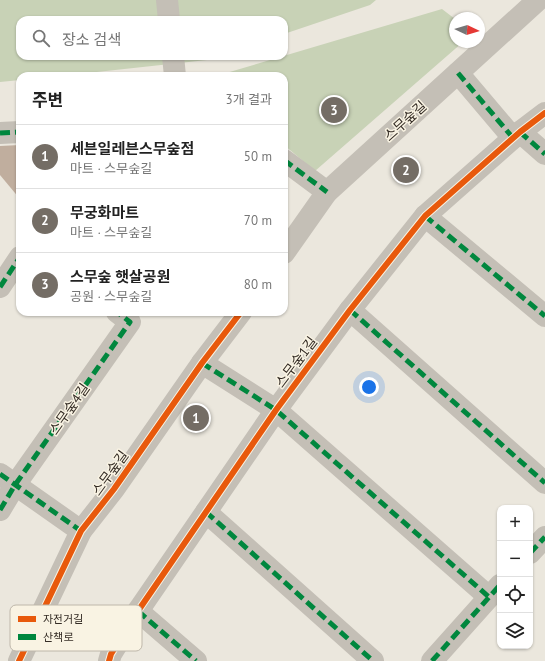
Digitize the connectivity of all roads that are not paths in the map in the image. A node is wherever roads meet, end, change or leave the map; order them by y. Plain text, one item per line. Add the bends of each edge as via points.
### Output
1 (167, 0) edge
2 (538, 0) edge
3 (169, 16) edge
4 (173, 60) edge
5 (175, 72) edge
6 (458, 73) junction
7 (545, 113) edge
8 (16, 132) edge
9 (0, 133) edge
10 (516, 135) junction
11 (545, 154) edge
12 (288, 163) edge
13 (327, 192) junction
14 (425, 216) junction
15 (288, 246) edge
16 (16, 262) edge
17 (0, 286) edge
18 (350, 310) junction
19 (122, 316) edge
20 (238, 316) edge
21 (545, 316) edge
22 (202, 364) junction
23 (276, 410) junction
24 (7, 480) edge
25 (545, 484) edge
26 (0, 510) edge
27 (206, 512) junction
28 (81, 531) junction
29 (545, 537) edge
30 (533, 550) edge
31 (494, 591) edge
32 (46, 605) edge
33 (142, 605) edge
34 (142, 614) edge
35 (24, 651) edge
36 (113, 651) edge
37 (19, 661) edge
38 (109, 661) edge
39 (196, 661) edge
40 (373, 661) edge
41 (432, 661) edge

1 - 3 street
2 - 6 street, 스무숲길
4 - 5 street
6 - 10 street
6 - 13 street, 스무숲길
7 - 10 street, 스무숲1길
8 - 9 street
10 - 11 street
10 - 14 street, 스무숲1길
12 - 13 street
13 - 15 street, 스무숲길
14 - 18 street, 스무숲1길
14 - 21 street
16 - 17 street
18 - 23 street, 스무숲1길
18 - 25 street
19 - 24 street, 스무숲4길 via 130,322
20 - 22 street, 스무숲길
22 - 23 street
22 - 28 street, 스무숲길
23 - 27 street, 스무숲1길
23 - 31 street
24 - 26 street, 스무숲4길
24 - 28 street
27 - 33 street, 스무숲1길
27 - 40 street
28 - 32 street, 스무숲길
29 - 30 street
31 - 41 street
34 - 39 street
35 - 37 street, 스무숲길
36 - 38 street, 스무숲1길

